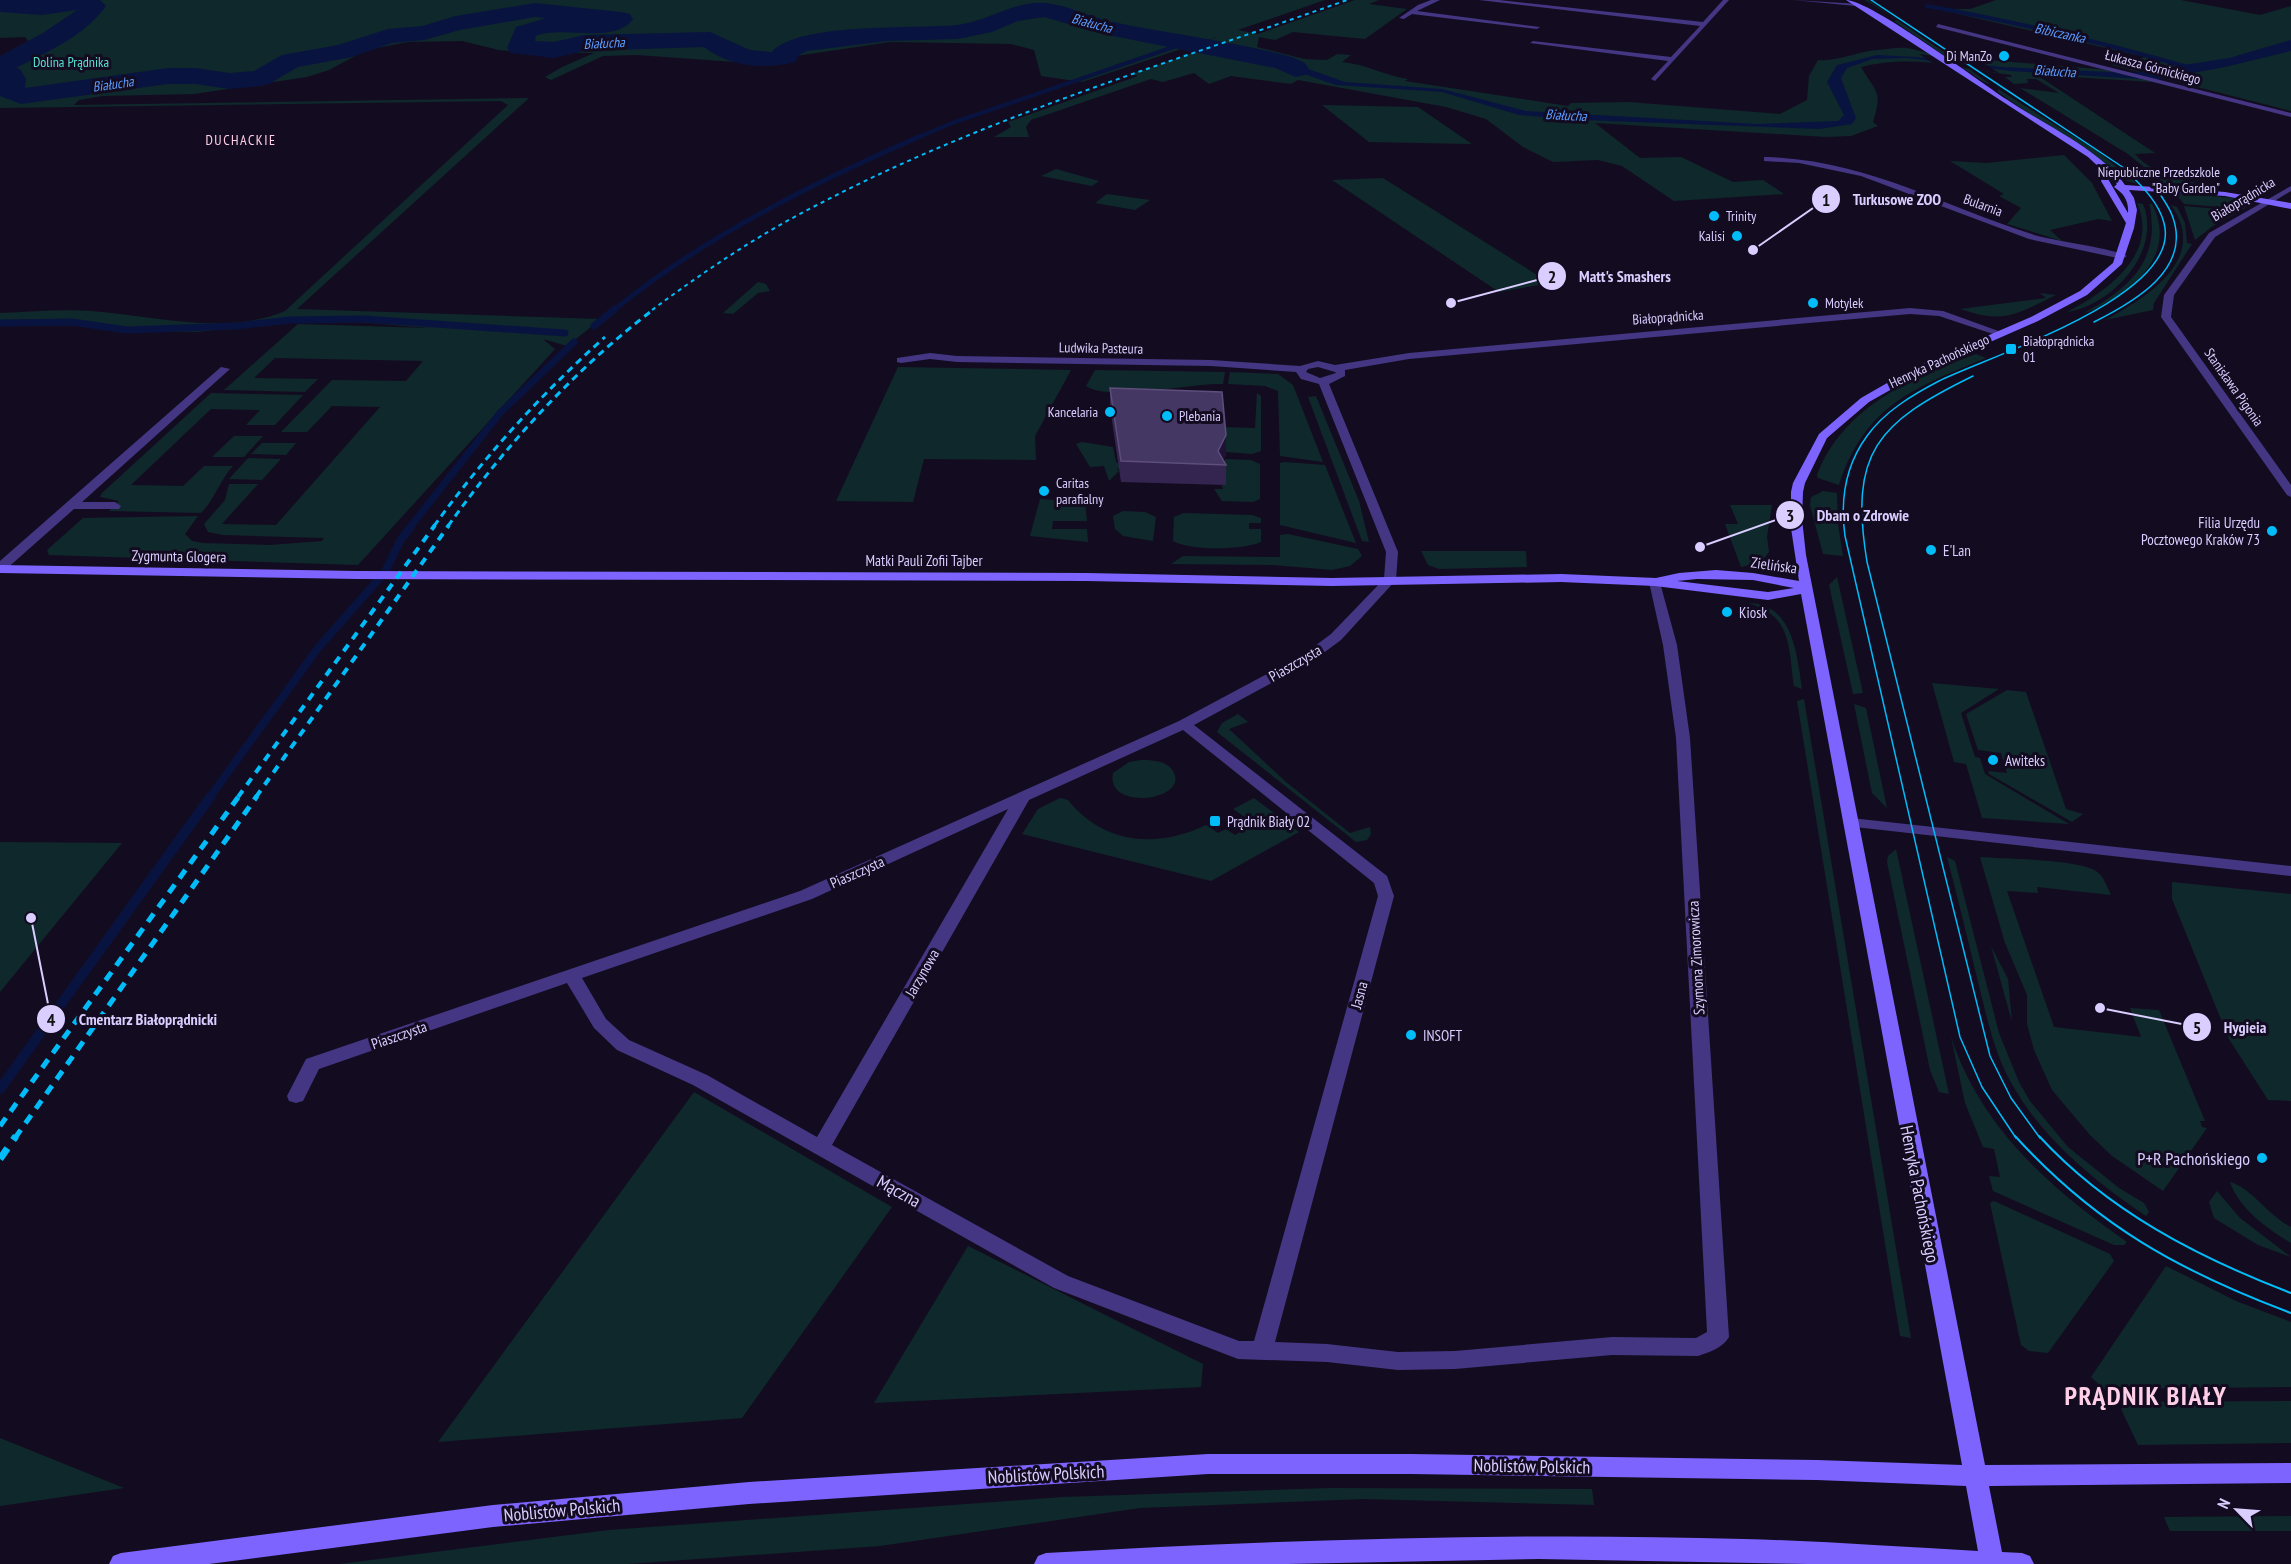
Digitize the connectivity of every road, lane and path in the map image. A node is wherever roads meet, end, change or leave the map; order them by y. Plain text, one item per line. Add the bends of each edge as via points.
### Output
1 (1437, 0) edge
2 (1482, 0) edge
3 (1726, 0) edge
4 (1796, 0) edge
5 (1849, 0) edge
6 (1856, 4) junction
7 (1411, 12) junction
8 (1402, 18) dead end
9 (1703, 24) junction
10 (1938, 26) dead end
11 (1537, 27) dead end
12 (1533, 43) dead end
13 (1671, 59) junction
14 (1655, 79) dead end
15 (2291, 115) edge
16 (2034, 121) junction
17 (1767, 159) dead end
18 (2109, 187) junction
19 (2122, 188) junction
20 (2291, 188) edge
21 (2269, 201) junction
22 (2291, 206) edge
23 (2130, 223) junction
24 (2122, 256) junction
25 (2169, 295) joint
26 (1999, 333) junction
27 (901, 360) dead end
28 (1337, 368) junction
29 (225, 369) dead end
30 (1301, 369) junction
31 (1323, 381) junction
32 (2291, 493) edge
33 (72, 505) junction
34 (115, 506) dead end
35 (0, 569) edge
36 (458, 576) joint
37 (1390, 580) junction
38 (1655, 582) junction
39 (1807, 587) junction
40 (1184, 724) junction
41 (1022, 799) junction
42 (1851, 823) junction
43 (2291, 871) edge
44 (573, 977) junction
45 (296, 1096) dead end
46 (821, 1147) junction
47 (1718, 1337) joint
48 (1262, 1352) junction
49 (2291, 1473) edge
50 (1976, 1476) junction
51 (121, 1564) edge
52 (1046, 1564) edge
53 (1992, 1564) edge
54 (2022, 1564) edge

1 - 7 street
2 - 9 street
3 - 9 street
4 - 6 street
5 - 6 street, Henryka Pachońskiego
6 - 16 street, Henryka Pachońskiego
7 - 8 street
7 - 11 street
9 - 13 street
10 - 15 street, Łukasza Górnickiego
12 - 13 street
13 - 14 street
16 - 18 street, Henryka Pachońskiego
16 - 19 street, Henryka Pachońskiego via 2075,145
17 - 24 street, Bularnia via 1841,166 2032,237
18 - 19 street
18 - 23 street, Henryka Pachońskiego
19 - 21 street via 2218,193
19 - 23 street, Henryka Pachońskiego via 2134,210
20 - 21 street, Białoprądnicka
21 - 22 street
21 - 25 street, Białoprądnicka via 2212,235
23 - 24 street, Henryka Pachońskiego
24 - 26 street, Henryka Pachońskiego via 2104,278 2080,296
25 - 32 street, Stanisława Pigonia via 2166,317
26 - 28 street, Białoprądnicka via 1940,313 1910,311 1408,356
26 - 39 street, Henryka Pachońskiego via 1888,384 1822,438 1802,475 1796,499 1797,535
27 - 30 street, Ludwika Pasteura via 930,356
28 - 30 street, Białoprądnicka via 1318,364
28 - 31 street via 1340,377
29 - 33 street
30 - 31 street via 1305,377
31 - 37 street via 1392,552
33 - 34 street
33 - 35 street
35 - 36 street, Zygmunta Glogera
36 - 37 street, Matki Pauli Zofii Tajber
37 - 38 street, Zielińska via 1561,578
37 - 40 street, Piaszczysta via 1349,626 1323,647
38 - 39 street, Zielińska via 1768,596
38 - 47 street, Szymona Zimorowicza via 1670,645 1683,738
39 - 42 street, Henryka Pachońskiego
40 - 41 street, Piaszczysta
40 - 48 street, Jasna via 1374,874 1386,896
41 - 44 street, Piaszczysta via 806,894
41 - 46 street, Jarzynowa
42 - 43 street
42 - 50 street, Henryka Pachońskiego
44 - 45 street, Piaszczysta via 312,1064
44 - 46 street, Mączna via 612,1038 700,1080
46 - 48 street, Mączna via 1061,1282 1238,1350
47 - 48 street, Mączna via 1698,1347 1612,1347 1455,1360 1398,1361 1327,1353
49 - 50 street, Noblistów Polskich
50 - 51 street, Noblistów Polskich via 1817,1470 1208,1464 749,1492 493,1516
50 - 53 street, Henryka Pachońskiego
52 - 53 street via 1207,1554 1462,1547 1705,1549
53 - 54 street

